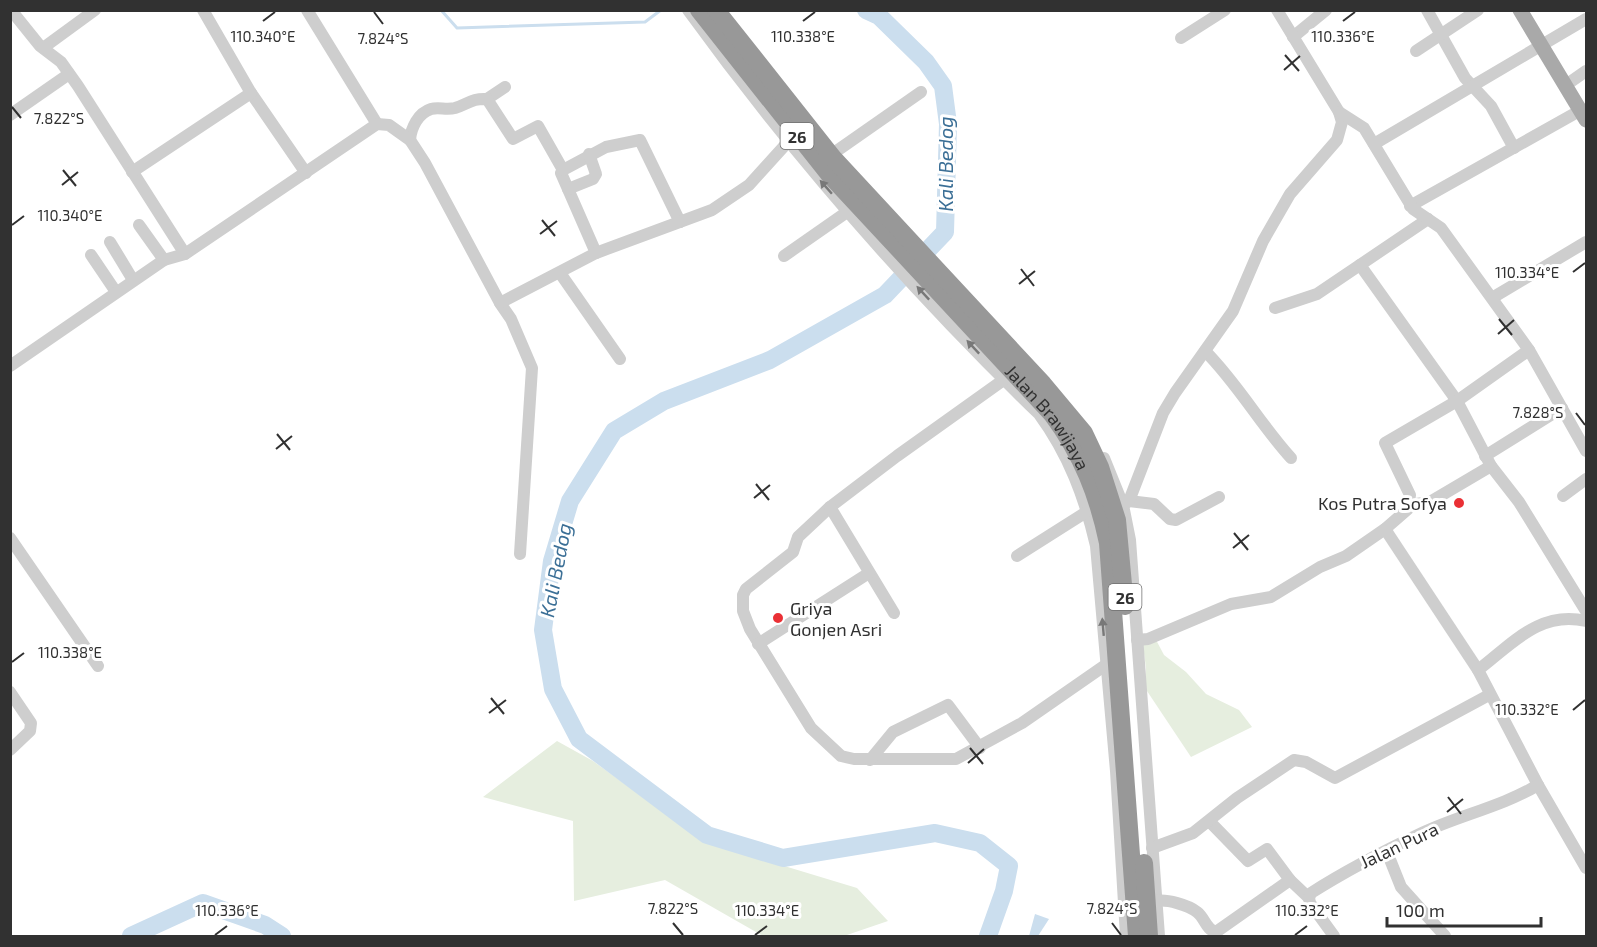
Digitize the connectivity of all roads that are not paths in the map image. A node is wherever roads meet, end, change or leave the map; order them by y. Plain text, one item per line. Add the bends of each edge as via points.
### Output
1 (11, 10) edge
2 (95, 10) edge
3 (203, 10) edge
4 (307, 10) edge
5 (688, 10) edge
6 (699, 10) edge
7 (1225, 10) edge
8 (1277, 10) edge
9 (1326, 10) edge
10 (1427, 10) edge
11 (1478, 10) edge
12 (1520, 10) edge
13 (718, 19) edge
14 (1587, 19) edge
15 (1441, 35) junction
16 (1293, 37) junction
17 (1181, 38) dead end
18 (1542, 46) junction
19 (44, 48) junction
20 (1416, 51) dead end
21 (1587, 71) edge
22 (69, 74) junction
23 (1566, 85) junction
24 (1473, 86) junction
25 (505, 87) dead end
26 (921, 92) dead end
27 (251, 93) junction
28 (487, 99) junction
29 (1339, 112) junction
30 (10, 115) edge
31 (1584, 115) edge
32 (377, 124) junction
33 (410, 140) junction
34 (787, 143) junction
35 (1374, 144) junction
36 (1514, 148) junction
37 (838, 150) junction
38 (589, 154) junction
39 (563, 170) junction
40 (132, 172) junction
41 (306, 173) junction
42 (568, 189) junction
43 (1410, 206) junction
44 (847, 212) junction
45 (1428, 219) junction
46 (680, 222) junction
47 (139, 225) dead end
48 (110, 242) dead end
49 (1587, 242) edge
50 (906, 250) junction
51 (596, 253) junction
52 (184, 254) junction
53 (91, 255) dead end
54 (784, 256) dead end
55 (164, 260) junction
56 (1360, 265) junction
57 (560, 273) junction
58 (131, 277) junction
59 (114, 289) junction
60 (1492, 298) junction
61 (500, 303) junction
62 (1275, 308) dead end
63 (965, 313) junction
64 (1529, 350) junction
65 (1205, 351) junction
66 (620, 359) dead end
67 (10, 366) edge
68 (1008, 377) junction
69 (1457, 401) junction
70 (1562, 408) junction
71 (1587, 451) edge
72 (1291, 458) dead end
73 (1488, 461) junction
74 (1587, 479) edge
75 (1563, 496) dead end
76 (1219, 497) dead end
77 (1126, 503) junction
78 (1410, 505) junction
79 (830, 507) junction
80 (1088, 511) junction
81 (1385, 529) junction
82 (10, 538) edge
83 (520, 554) dead end
84 (1017, 556) dead end
85 (869, 573) junction
86 (1587, 611) edge
87 (894, 614) dead end
88 (1587, 621) edge
89 (1137, 640) junction
90 (758, 644) junction
91 (1107, 664) junction
92 (98, 666) dead end
93 (1478, 670) junction
94 (10, 692) edge
95 (1489, 695) junction
96 (980, 748) junction
97 (10, 750) edge
98 (870, 760) junction
99 (1538, 785) junction
100 (1210, 822) junction
101 (1152, 848) junction
102 (1387, 852) junction
103 (1587, 868) edge
104 (1290, 880) junction
105 (1309, 898) junction
106 (1156, 901) junction
107 (1126, 936) edge
108 (1137, 936) edge
109 (1149, 936) edge
110 (1159, 936) edge
111 (1334, 936) edge
112 (1444, 936) edge

1 - 19 street
2 - 19 street
3 - 27 street
4 - 32 street
5 - 13 street
6 - 13 highway, Jalan Brawijaya / 26
7 - 17 street
8 - 16 street
9 - 16 street
10 - 15 street
11 - 15 street
12 - 18 main road
13 - 34 street
13 - 37 highway
13 - 50 highway, Jalan Brawijaya / 26 via 828,173
14 - 18 street
15 - 20 street
15 - 24 street
16 - 29 street
18 - 23 main road
18 - 24 street
19 - 22 street
21 - 23 street
22 - 30 street
22 - 40 street
23 - 31 main road
24 - 35 street
24 - 36 street via 1491,106
25 - 28 street
26 - 37 street
27 - 40 street
27 - 41 street
28 - 33 street via 475,98 458,107 430,109 417,120
28 - 39 street via 513,139 539,127
29 - 35 street via 1364,128
29 - 65 street via 1342,122 1337,140 1290,194 1263,241 1233,311
31 - 36 street
32 - 33 street via 389,125
32 - 41 street
33 - 61 street
44 -> 34 street
34 - 46 street via 733,198
35 - 43 street
36 - 43 street
37 - 50 highway
38 - 39 street
38 - 42 street via 596,174
38 - 46 street via 640,140
39 - 42 street
40 - 52 street
41 - 52 street
42 - 51 street
43 - 45 street
44 - 50 street
44 - 54 street
45 - 56 street
45 - 60 street via 1441,228
46 - 51 street
47 - 55 street
48 - 58 street
49 - 60 street
50 - 63 highway, Jalan Brawijaya / 26
51 - 57 street
52 - 55 street
53 - 59 street
55 - 58 street
56 - 62 street via 1317,294
56 - 69 street
57 - 61 street
57 - 66 street
58 - 59 street
59 - 67 street
60 - 64 street
61 - 83 street via 512,319 533,383
68 -> 63 highway, Jalan Brawijaya / 26
63 - 77 street via 1086,423
63 - 109 highway, Jalan Brawijaya / 26 via 1043,384 1084,433 1112,497 1121,542
64 - 69 street
64 - 70 street
65 - 72 street
65 - 77 street via 1163,413
68 - 79 street
68 - 80 street via 1061,444
68 - 108 highway, Jalan Brawijaya / 26 via 1052,414 1070,438 1100,504 1108,543
69 - 73 street
69 - 78 street via 1385,443 1410,495
70 - 71 street
70 - 73 street
73 - 78 street via 1430,502
73 - 86 street via 1519,502
74 - 75 street
76 - 77 street via 1176,520 1154,504
77 - 89 street
78 - 81 street
79 - 85 street
79 - 90 street via 798,537 793,552 746,589 744,611
80 - 84 street
91 -> 80 street via 1096,546
81 - 89 street via 1346,556 1271,597 1231,604 1148,639
81 - 93 street
82 - 92 street
85 - 87 street
85 - 90 street
88 - 93 street via 1558,618 1544,622
89 - 101 street
90 - 98 street via 811,728 841,756
91 - 96 street
91 - 107 street
93 - 95 street
94 - 97 street via 31,723 30,731
95 - 99 street
95 - 100 street via 1335,778 1294,760 1236,798
96 - 98 street via 956,759
96 - 98 street via 948,705 893,732
99 - 102 street, Jalan Pura via 1499,805 1422,833
99 - 103 street
100 - 101 street via 1185,838
100 - 104 street via 1248,861 1267,849
101 - 106 street
102 - 105 street, Jalan Pura via 1353,867
102 - 112 street via 1401,887
104 - 105 street
104 - 106 street via 1216,932 1196,910 1168,900
105 - 111 street
106 - 110 street

